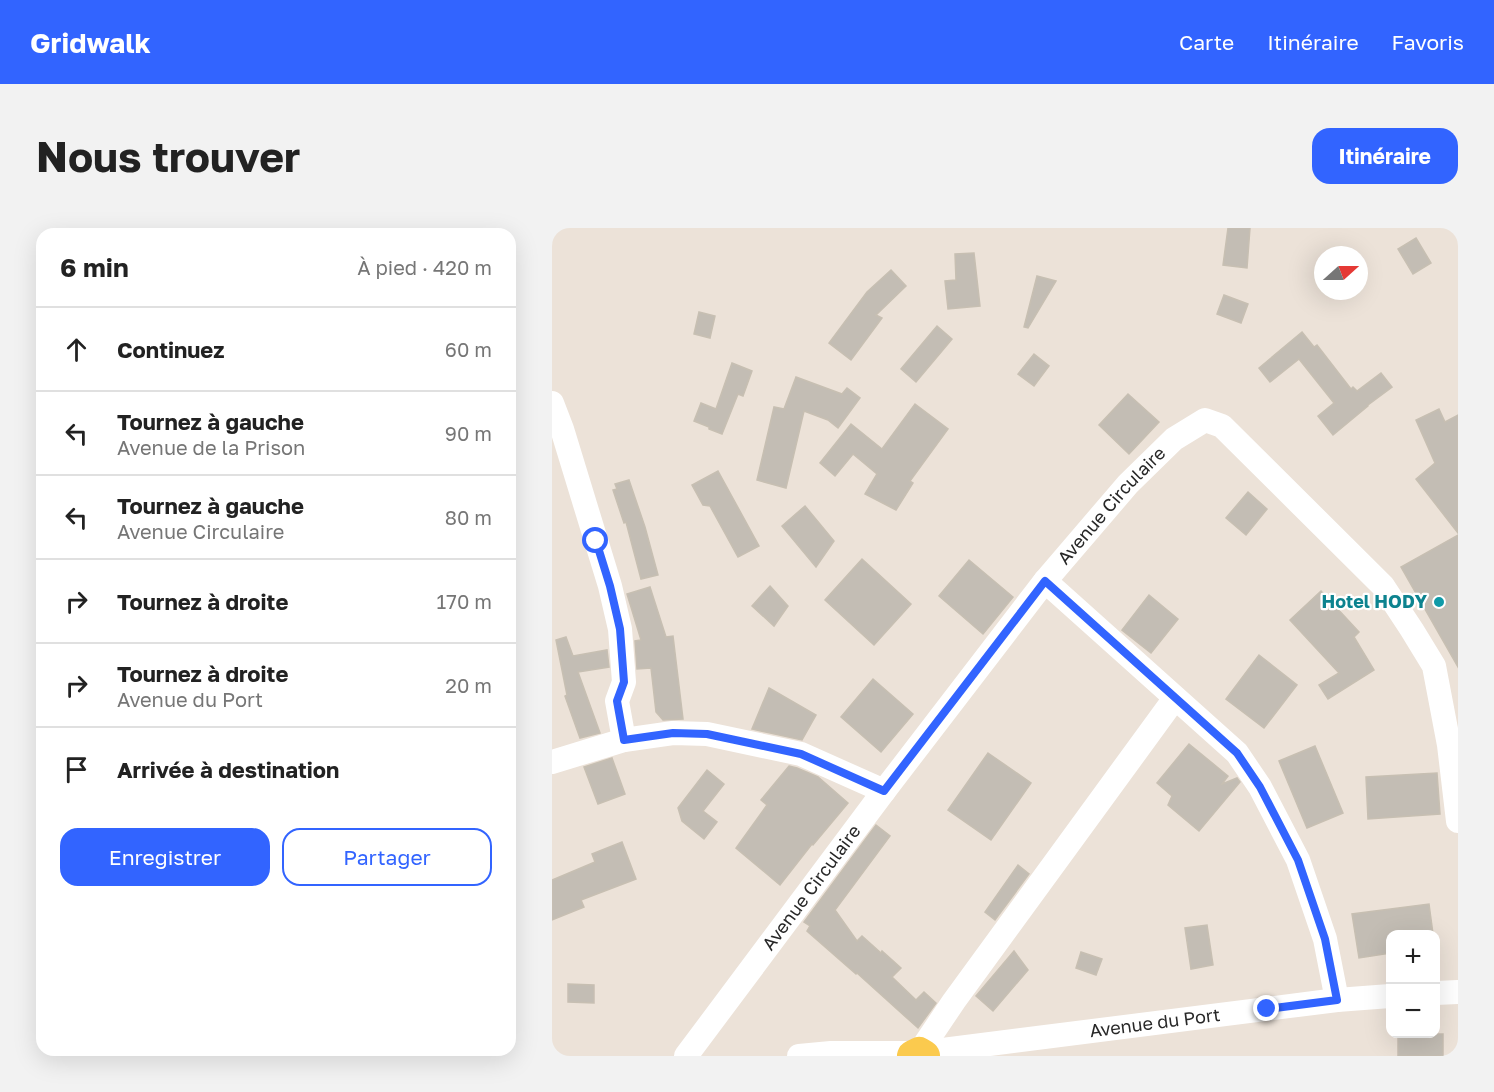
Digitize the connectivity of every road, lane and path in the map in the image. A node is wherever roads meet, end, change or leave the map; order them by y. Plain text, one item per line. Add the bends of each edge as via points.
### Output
1 (552, 403) edge
2 (1045, 581) junction
3 (1175, 698) junction
4 (624, 740) junction
5 (552, 762) edge
6 (884, 791) junction
7 (1458, 822) edge
8 (1458, 992) edge
9 (1440, 993) edge
10 (1386, 996) edge
11 (1337, 1000) junction
12 (919, 1055) edge
13 (686, 1056) edge
14 (799, 1056) edge

1 - 4 street via 620,629 624,682 617,701
2 - 3 street
2 - 6 street, Avenue Circulaire
2 - 7 street, Avenue Circulaire via 1128,484 1174,439 1205,420 1222,426 1383,586 1434,666
3 - 11 street via 1237,753 1260,787 1298,860 1325,939
3 - 12 street via 954,1001
4 - 5 street
4 - 6 street via 673,733 707,734 801,754
6 - 13 street, Avenue Circulaire
8 - 9 street
10 - 11 street, Avenue du Port
11 - 12 street, Avenue du Port
12 - 14 street, Avenue du Port

